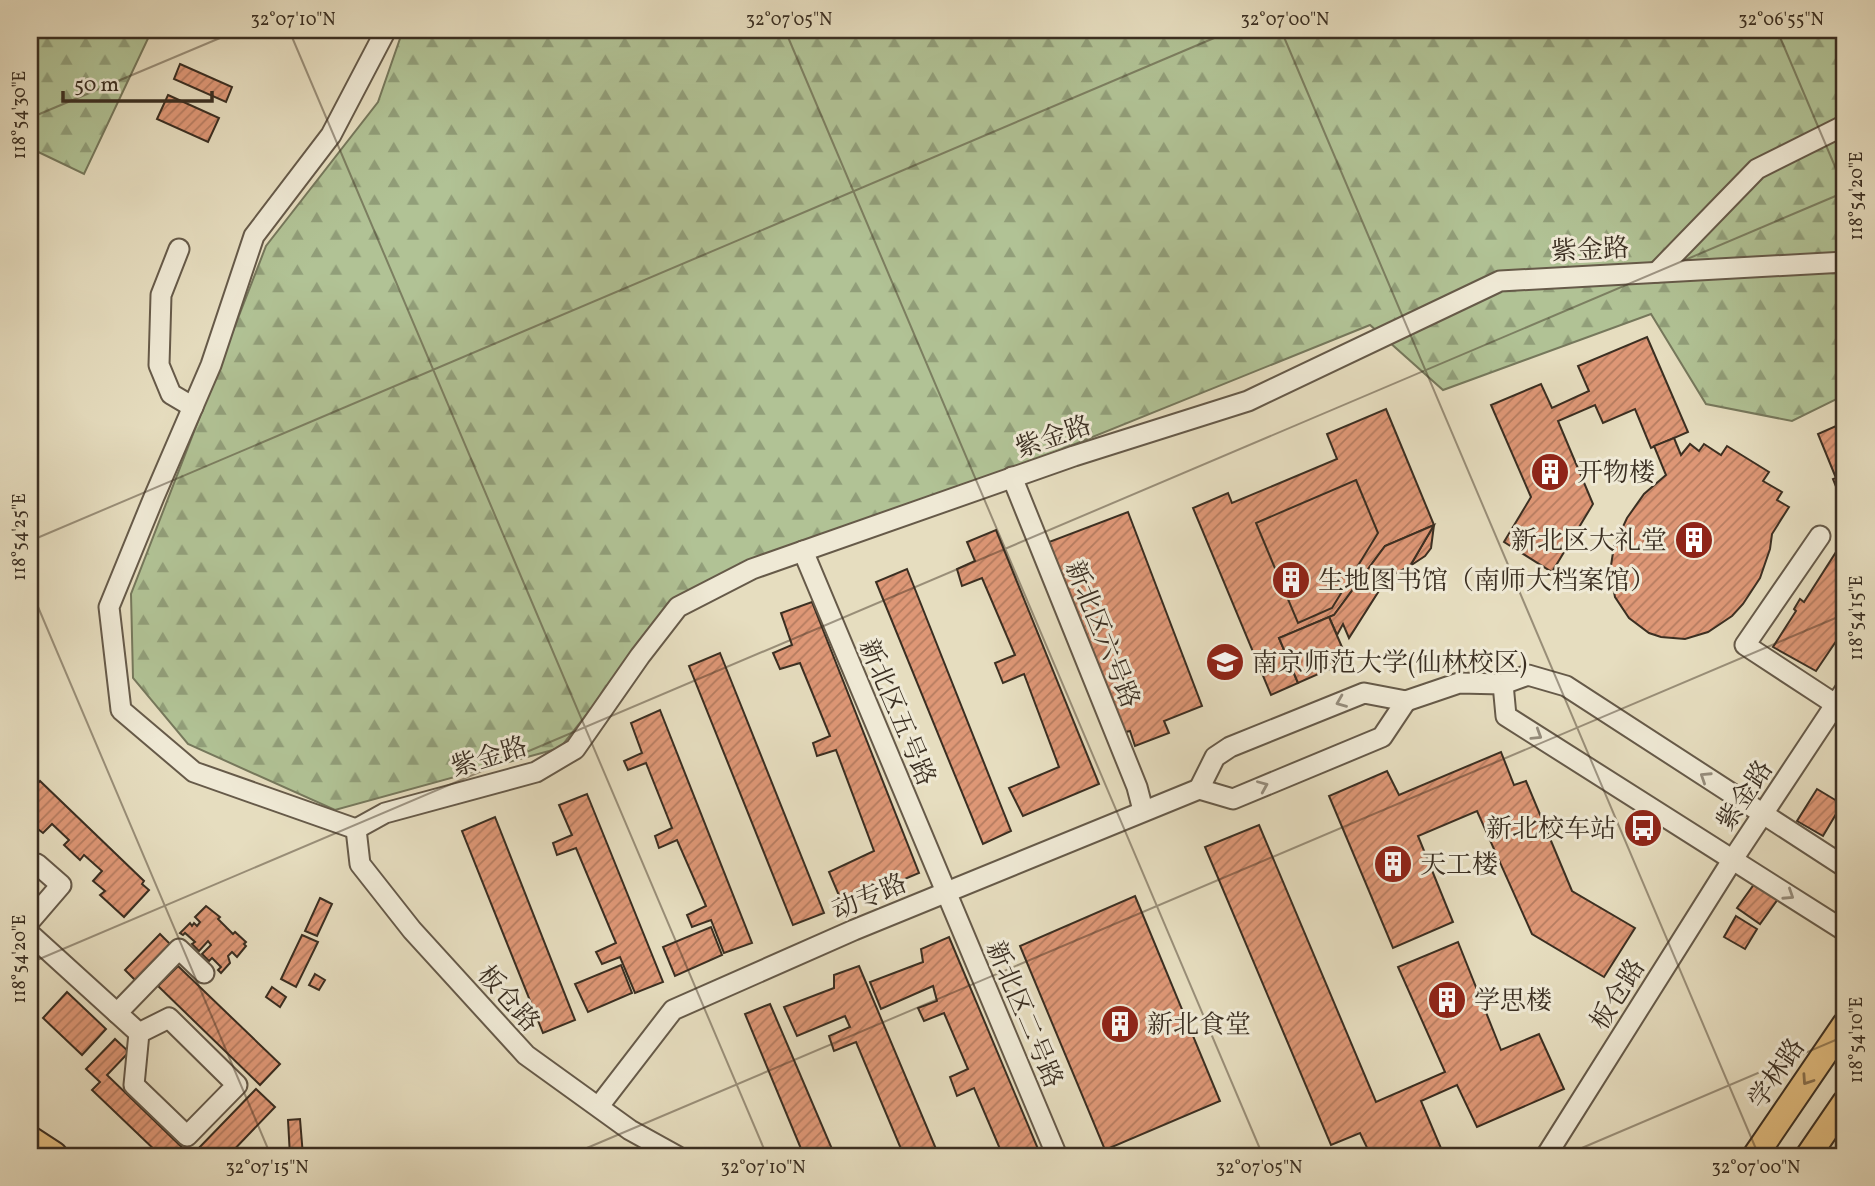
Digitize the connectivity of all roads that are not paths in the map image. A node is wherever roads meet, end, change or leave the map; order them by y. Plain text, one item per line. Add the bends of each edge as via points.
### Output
1 (386, 30) edge
2 (1845, 125) edge
3 (179, 249) dead end
4 (1845, 262) edge
5 (1657, 272) junction
6 (193, 407) junction
7 (1012, 477) junction
8 (1820, 536) dead end
9 (803, 551) junction
10 (1503, 684) junction
11 (1840, 697) edge
12 (1406, 701) junction
13 (1199, 789) junction
14 (1143, 810) junction
15 (1763, 814) junction
16 (356, 829) junction
17 (1733, 859) junction
18 (1845, 867) edge
19 (30, 873) edge
20 (945, 893) junction
21 (30, 921) edge
22 (1845, 931) edge
23 (30, 934) edge
24 (204, 973) dead end
25 (117, 1013) junction
26 (1845, 1024) edge
27 (139, 1034) junction
28 (1845, 1102) edge
29 (599, 1106) junction
30 (30, 1142) edge
31 (53, 1156) edge
32 (677, 1156) edge
33 (1057, 1156) edge
34 (1546, 1156) edge
35 (1755, 1156) edge
36 (1808, 1156) edge

1 - 6 street via 331,135 254,236
2 - 5 street via 1757,169
3 - 6 street via 161,295 159,365 171,394
4 - 5 street, 紫金路
5 - 7 street, 紫金路 via 1500,281 1248,401
6 - 16 street via 109,607 121,710 194,772
7 - 9 street, 紫金路
7 - 14 street, 新北区六号路
8 - 11 street via 1745,645
9 - 16 street, 紫金路 via 752,569 678,607 575,749 536,772 385,813
9 - 20 street, 新北区五号路
10 - 12 street via 1459,683
15 -> 10 street via 1566,686 1528,675
10 -> 17 street via 1506,716
11 - 15 street, 紫金路
13 -> 12 street via 1233,799 1382,737
12 -> 13 street via 1364,693 1230,747 1215,757
13 - 14 street, 动专路
14 - 20 street, 动专路
15 - 17 street, 紫金路
15 - 18 street
16 - 29 street, 板仓路 via 360,864 412,930 526,1055
17 -> 22 street
17 - 34 street, 板仓路
19 - 21 street via 37,864 61,885
20 - 29 street, 动专路 via 673,1010
20 - 33 street, 新北区二号路
23 - 25 street
24 - 25 street via 179,949
25 - 27 street
26 -> 35 main road, 学林路
27 - 27 street via 134,1085 187,1136 237,1085 169,1018
28 - 36 main road
29 - 32 street, 板仓路
30 - 31 highway

